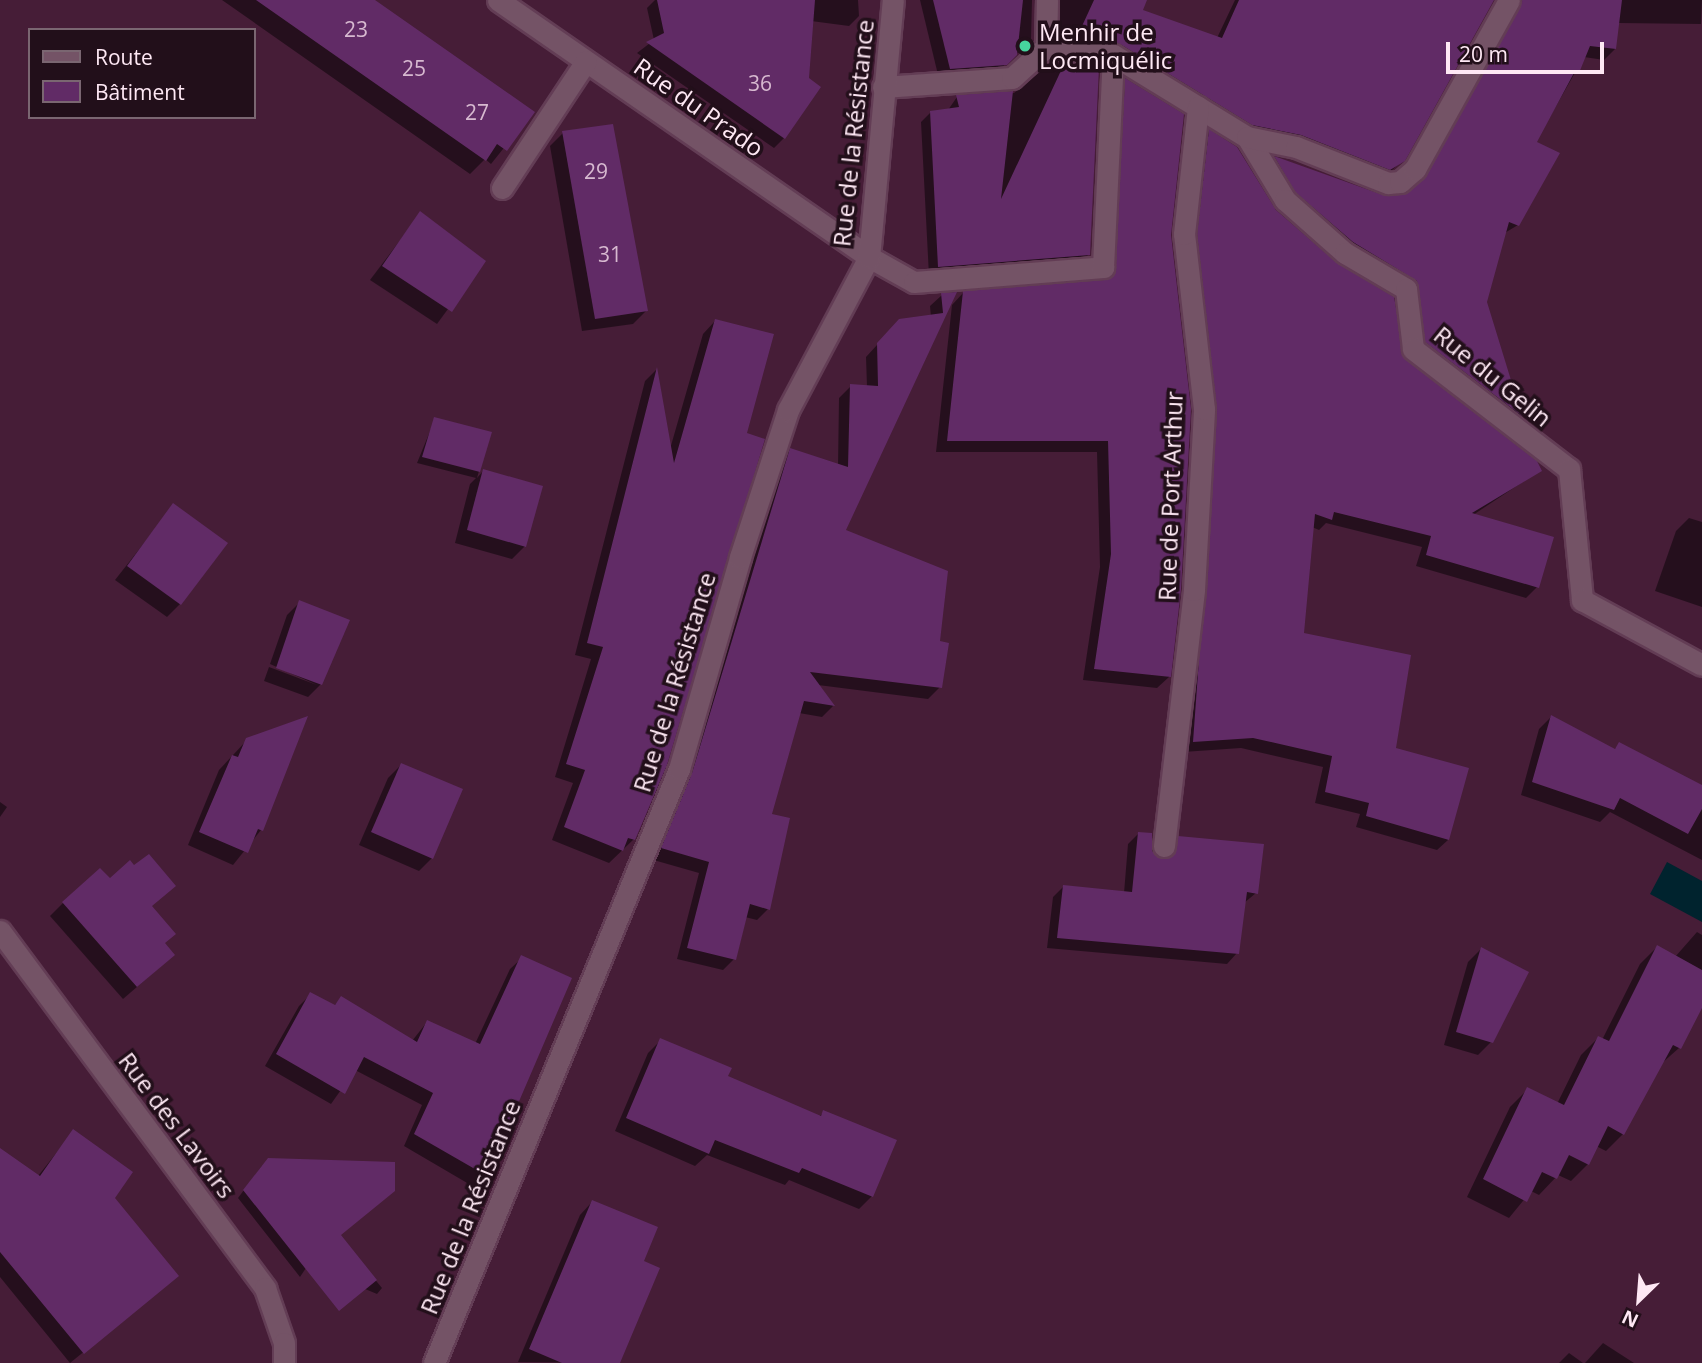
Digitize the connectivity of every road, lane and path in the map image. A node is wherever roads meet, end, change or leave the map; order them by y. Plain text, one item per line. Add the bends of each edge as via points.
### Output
1 (498, 0) edge
2 (893, 0) edge
3 (1047, 0) edge
4 (1509, 0) edge
5 (1046, 47) junction
6 (1113, 55) junction
7 (586, 61) junction
8 (883, 87) junction
9 (1198, 107) junction
10 (1247, 138) junction
11 (502, 188) dead end
12 (869, 257) junction
13 (1702, 665) edge
14 (1164, 846) dead end
15 (0, 931) edge
16 (284, 1363) edge
17 (435, 1363) edge

1 - 7 street, Rue du Prado
2 - 8 street, Rue de la Résistance
3 - 5 street
4 - 10 street via 1415,169 1400,182 1388,183 1297,147
5 - 6 street, Rue du Gelin
5 - 8 street via 1012,78
6 - 9 street, Rue du Gelin
6 - 12 street, Rue du Prado via 1103,267 914,282
7 - 11 street
7 - 12 street, Rue du Prado
8 - 12 street, Rue de la Résistance
9 - 10 street, Rue du Gelin
9 - 14 street, Rue de Port Arthur via 1184,234 1204,409 1194,590
10 - 13 street, Rue du Gelin via 1285,200 1345,253 1406,289 1413,349 1569,470 1582,600
12 - 17 street, Rue de la Résistance via 788,410 679,769
15 - 16 street, Rue des Lavoirs via 265,1288 284,1343

